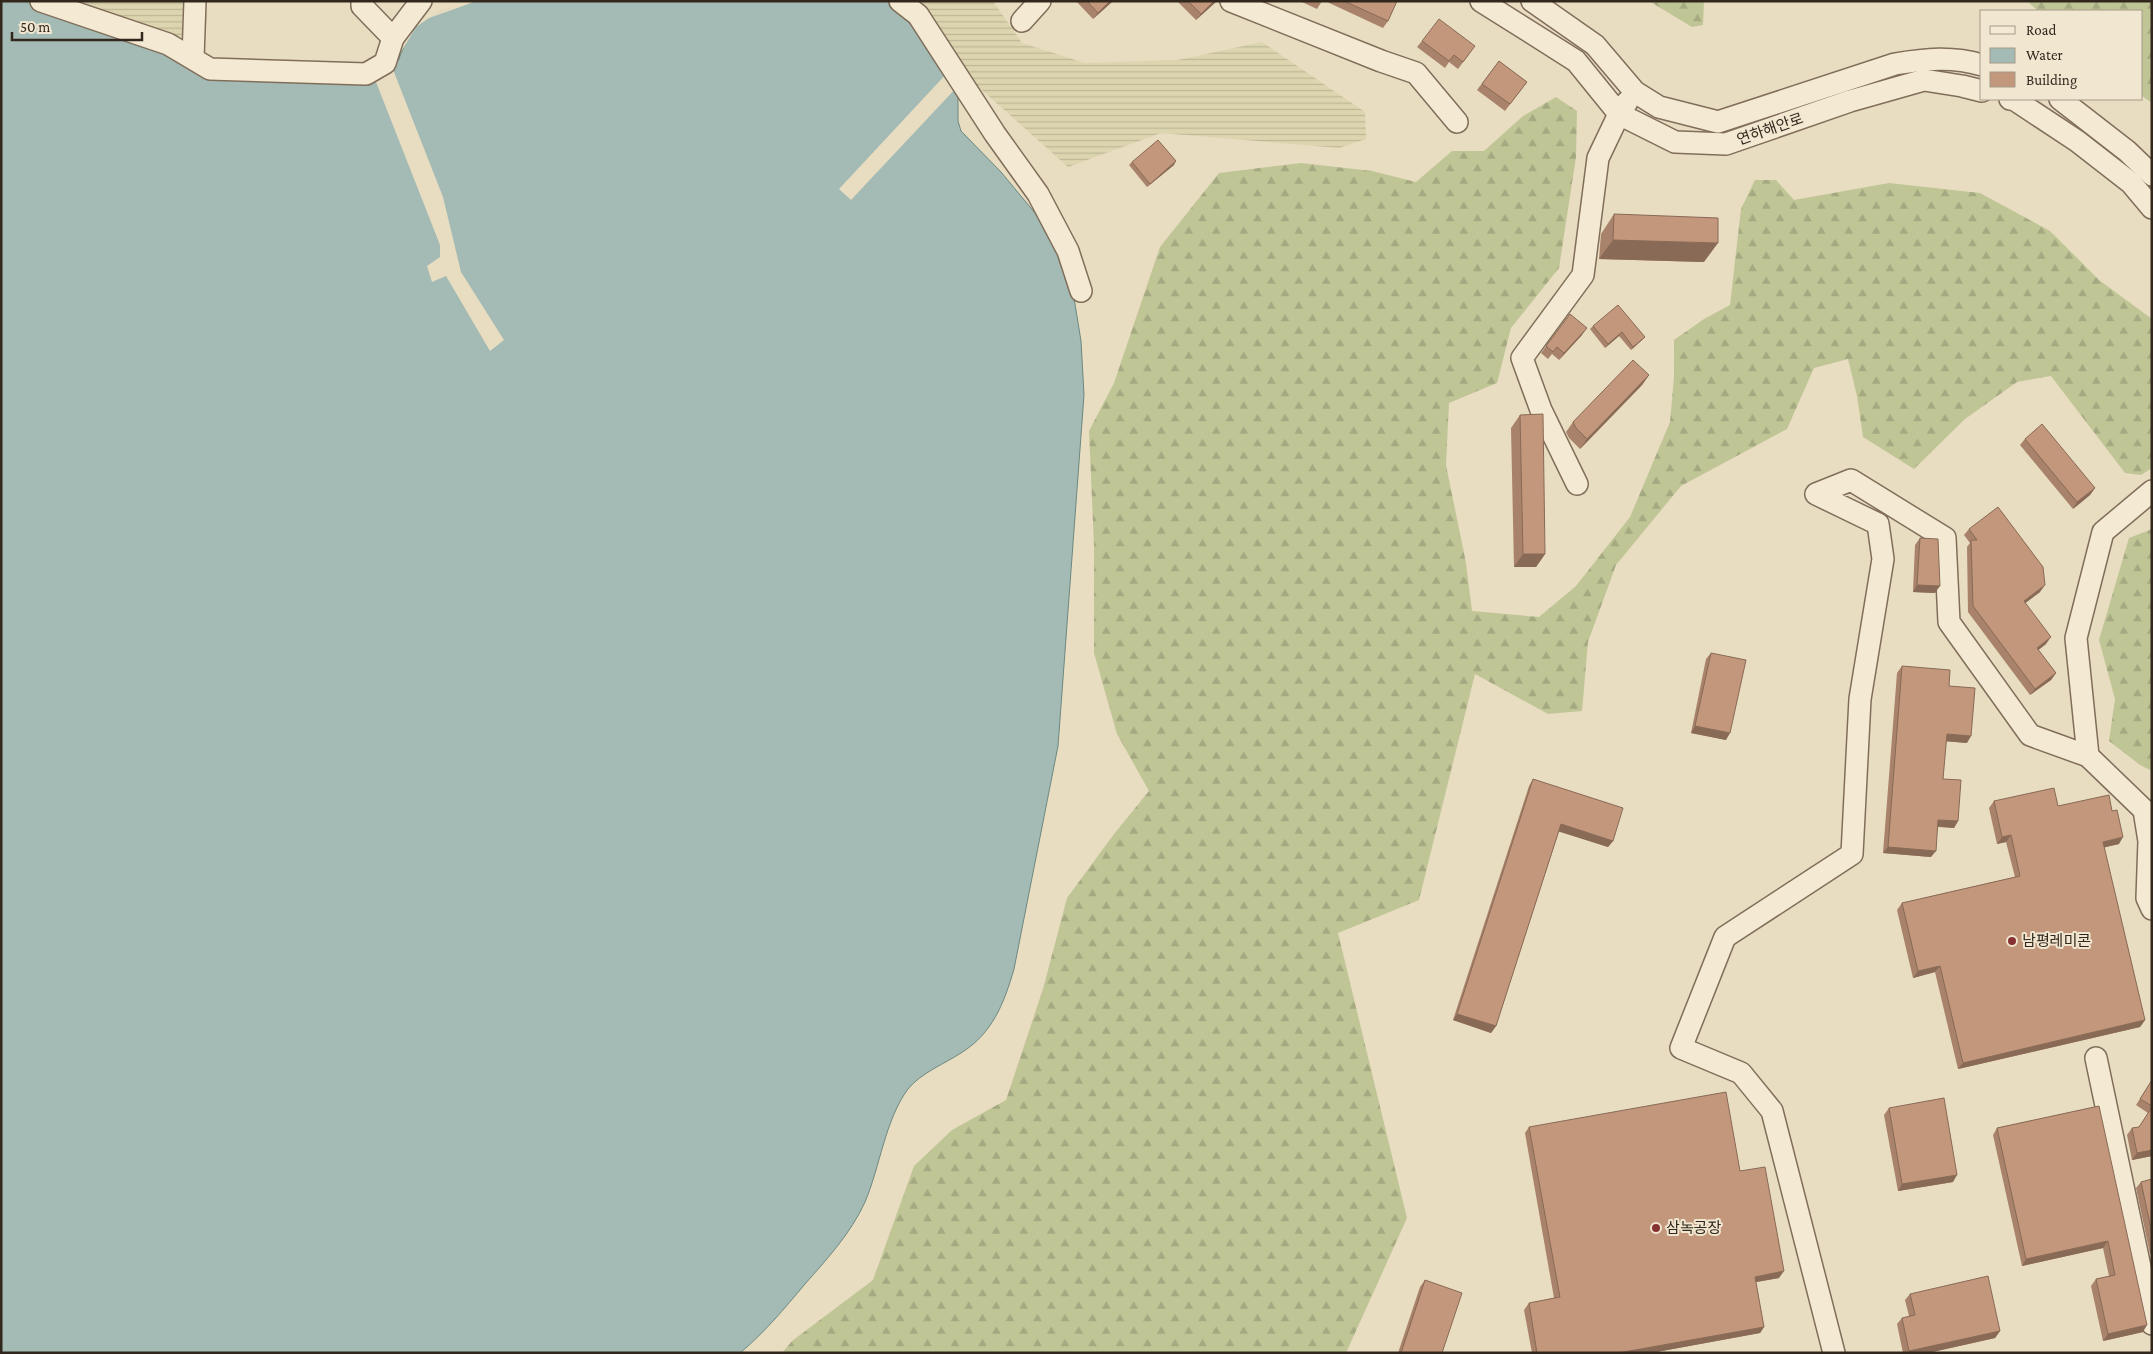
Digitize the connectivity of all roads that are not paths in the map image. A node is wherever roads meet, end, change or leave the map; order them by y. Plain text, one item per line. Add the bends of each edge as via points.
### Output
1 (41, 1) edge
2 (195, 1) edge
3 (362, 1) edge
4 (421, 1) edge
5 (900, 1) edge
6 (1040, 1) edge
7 (1231, 1) edge
8 (1480, 1) edge
9 (1532, 1) edge
10 (1022, 20) dead end
11 (393, 38) junction
12 (193, 58) junction
13 (1980, 64) edge
14 (1980, 90) edge
15 (1634, 92) junction
16 (2015, 100) edge
17 (2061, 100) edge
18 (1619, 114) junction
19 (1457, 122) dead end
20 (2152, 175) edge
21 (2152, 208) edge
22 (1081, 291) dead end
23 (1577, 484) dead end
24 (2152, 491) edge
25 (2088, 756) junction
26 (2152, 909) edge
27 (2096, 1058) dead end
28 (2152, 1324) edge
29 (1834, 1353) edge

1 - 12 street via 168,44
2 - 12 street
3 - 11 street via 362,6
4 - 11 street
5 - 22 street via 918,15 1038,194 1068,251
6 - 10 street
7 - 19 street via 1416,73
8 - 18 street, 연하해안로 via 1576,61
9 - 15 street, 연하해안로 via 1595,45
11 - 12 street via 385,63 366,74 210,69
13 - 15 street, 연하해안로 via 1961,59 1924,59 1895,64 1718,122 1658,107
14 - 18 street, 연하해안로 via 1924,80 1850,101 1726,144 1675,142
15 - 18 street
16 - 21 street via 2077,141 2131,183
17 - 20 street via 2127,151
18 - 23 street via 1598,158 1583,275 1522,358 1541,410
24 - 25 street via 2103,532 2076,638
25 - 26 street via 2144,810 2149,841 2148,898
25 - 29 street via 2030,735 1949,622 1945,538 1851,480 1816,494 1878,524 1883,559 1860,699 1852,854 1725,937 1681,1048 1740,1073 1772,1112
27 - 28 street

